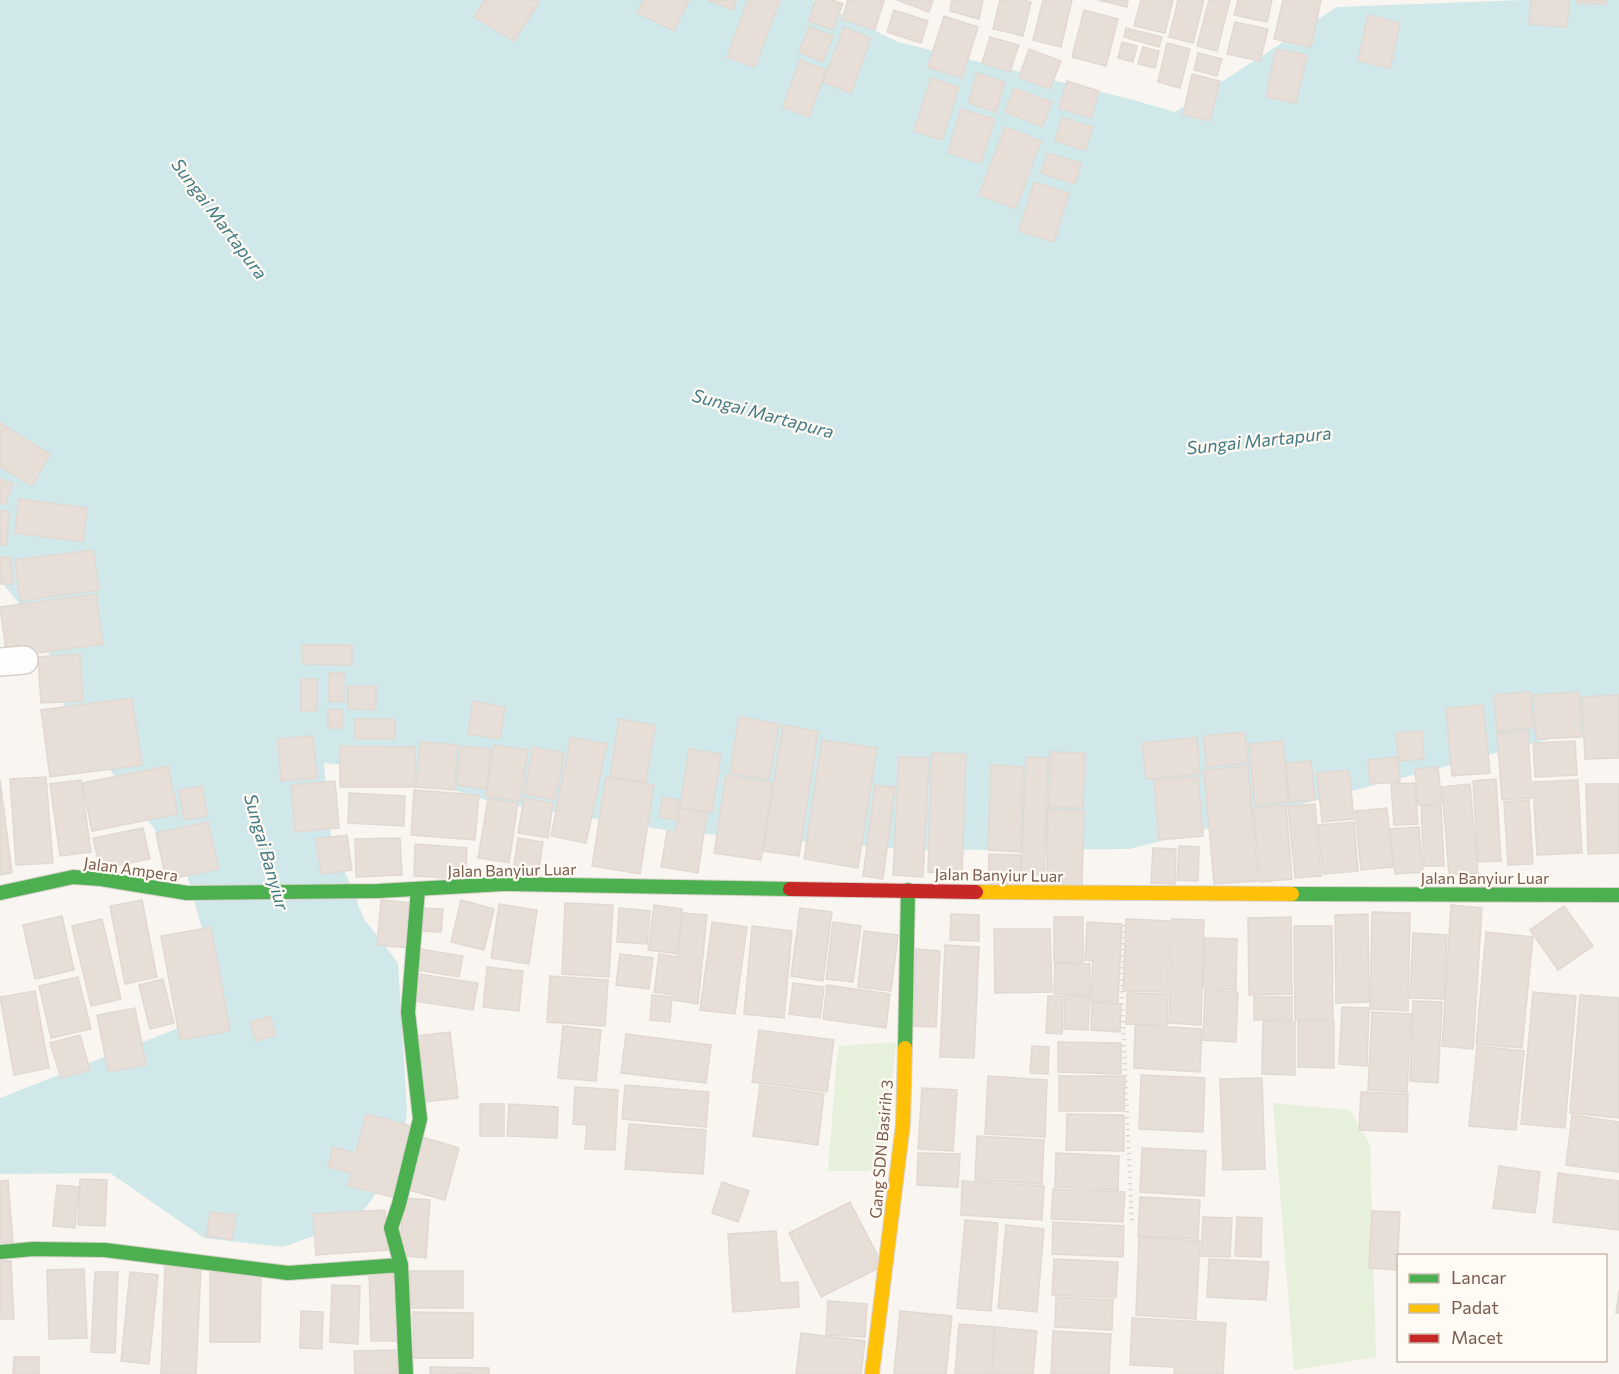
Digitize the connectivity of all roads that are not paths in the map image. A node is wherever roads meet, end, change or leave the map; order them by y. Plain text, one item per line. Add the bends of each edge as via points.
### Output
1 (417, 889) junction
2 (378, 891) joint
3 (908, 891) junction
4 (0, 893) edge
5 (1619, 895) edge
6 (0, 1252) edge
7 (401, 1264) junction
8 (406, 1374) edge
9 (872, 1374) edge

1 - 2 street, Jalan Banyiur Luar
1 - 3 street, Jalan Banyiur Luar via 503,885
1 - 7 street via 408,1012 420,1119 391,1228
2 - 4 street, Jalan Ampera via 187,893 73,878
3 - 5 street, Jalan Banyiur Luar
3 - 9 street, Gang SDN Basirih 3 via 903,1124
6 - 7 street via 105,1250 288,1273
7 - 8 street

